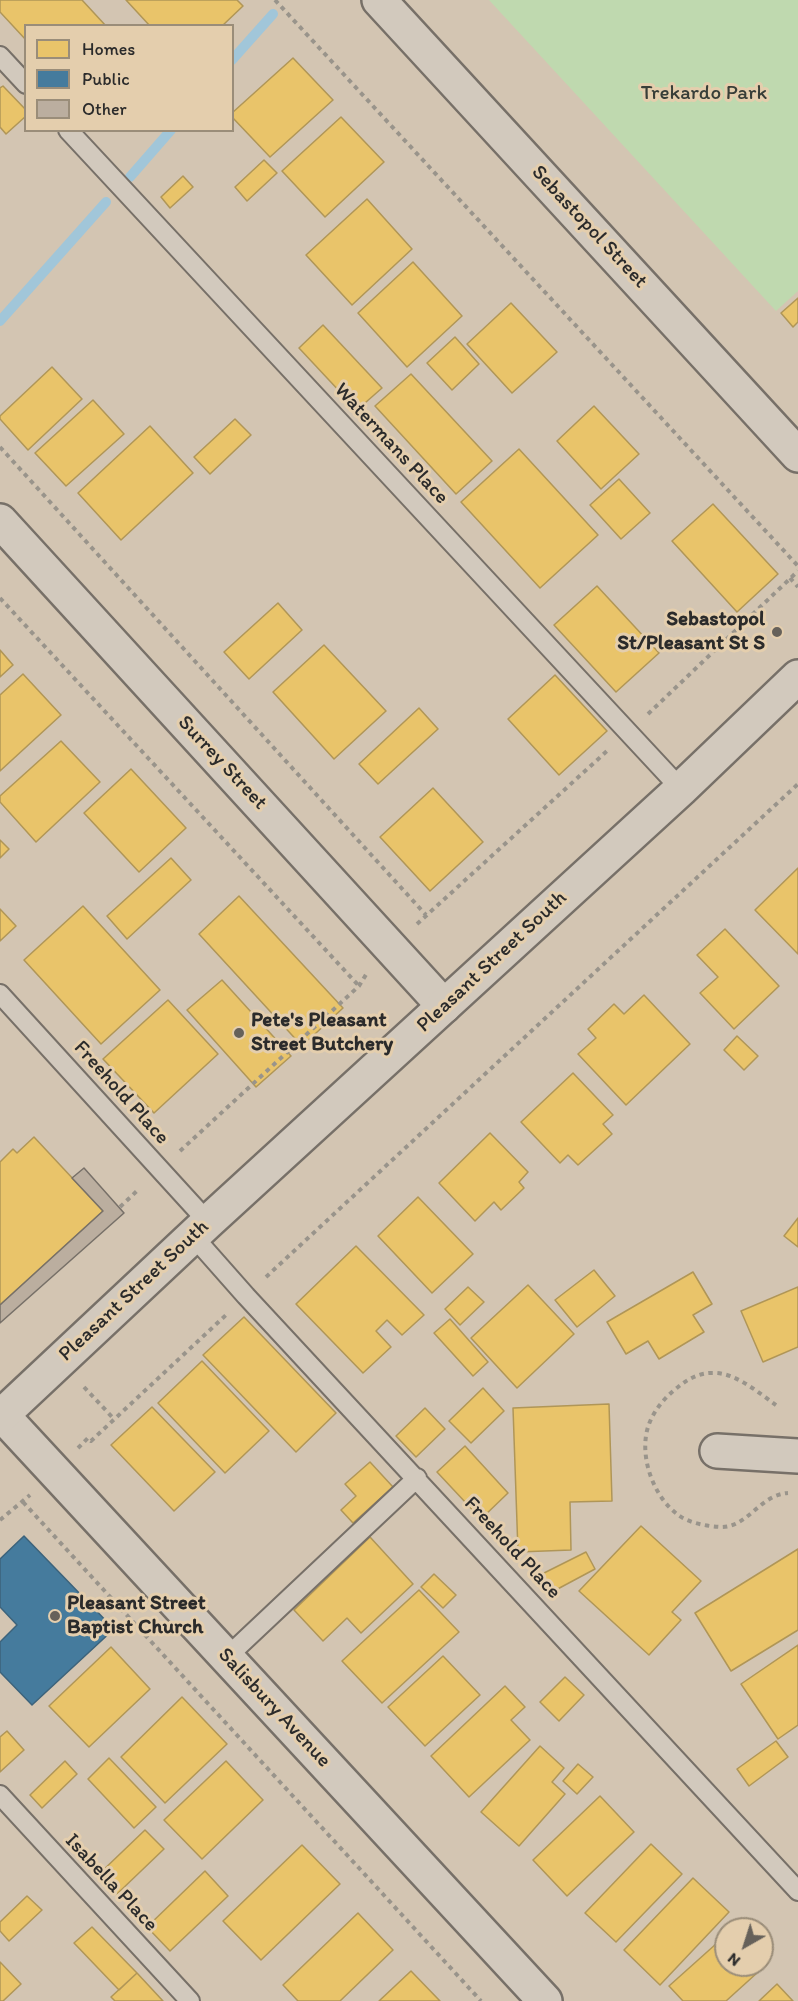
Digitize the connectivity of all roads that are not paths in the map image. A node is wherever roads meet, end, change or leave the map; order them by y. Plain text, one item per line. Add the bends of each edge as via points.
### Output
1 (379, 0) edge
2 (0, 56) edge
3 (24, 82) edge
4 (70, 132) edge
5 (798, 455) edge
6 (0, 521) edge
7 (798, 677) edge
8 (681, 789) junction
9 (0, 994) edge
10 (444, 1006) junction
11 (201, 1229) junction
12 (1, 1416) edge
13 (717, 1451) dead end
14 (798, 1456) edge
15 (417, 1478) junction
16 (226, 1657) junction
17 (0, 1795) edge
18 (798, 1891) edge
19 (190, 2001) edge
20 (545, 2001) edge

1 - 5 street, Sebastopol Street
2 - 3 lane
4 - 8 lane, Watermans Place
6 - 10 street, Surrey Street
7 - 8 street, Pleasant Street South
8 - 10 street, Pleasant Street South
9 - 11 lane, Freehold Place via 160,1169
10 - 11 street, Pleasant Street South
11 - 12 street, Pleasant Street South
11 - 15 lane, Freehold Place via 246,1296
12 - 16 street, Salisbury Avenue
13 - 14 street
15 - 16 lane
15 - 18 lane, Freehold Place
16 - 20 street, Salisbury Avenue
17 - 19 lane, Isabella Place

